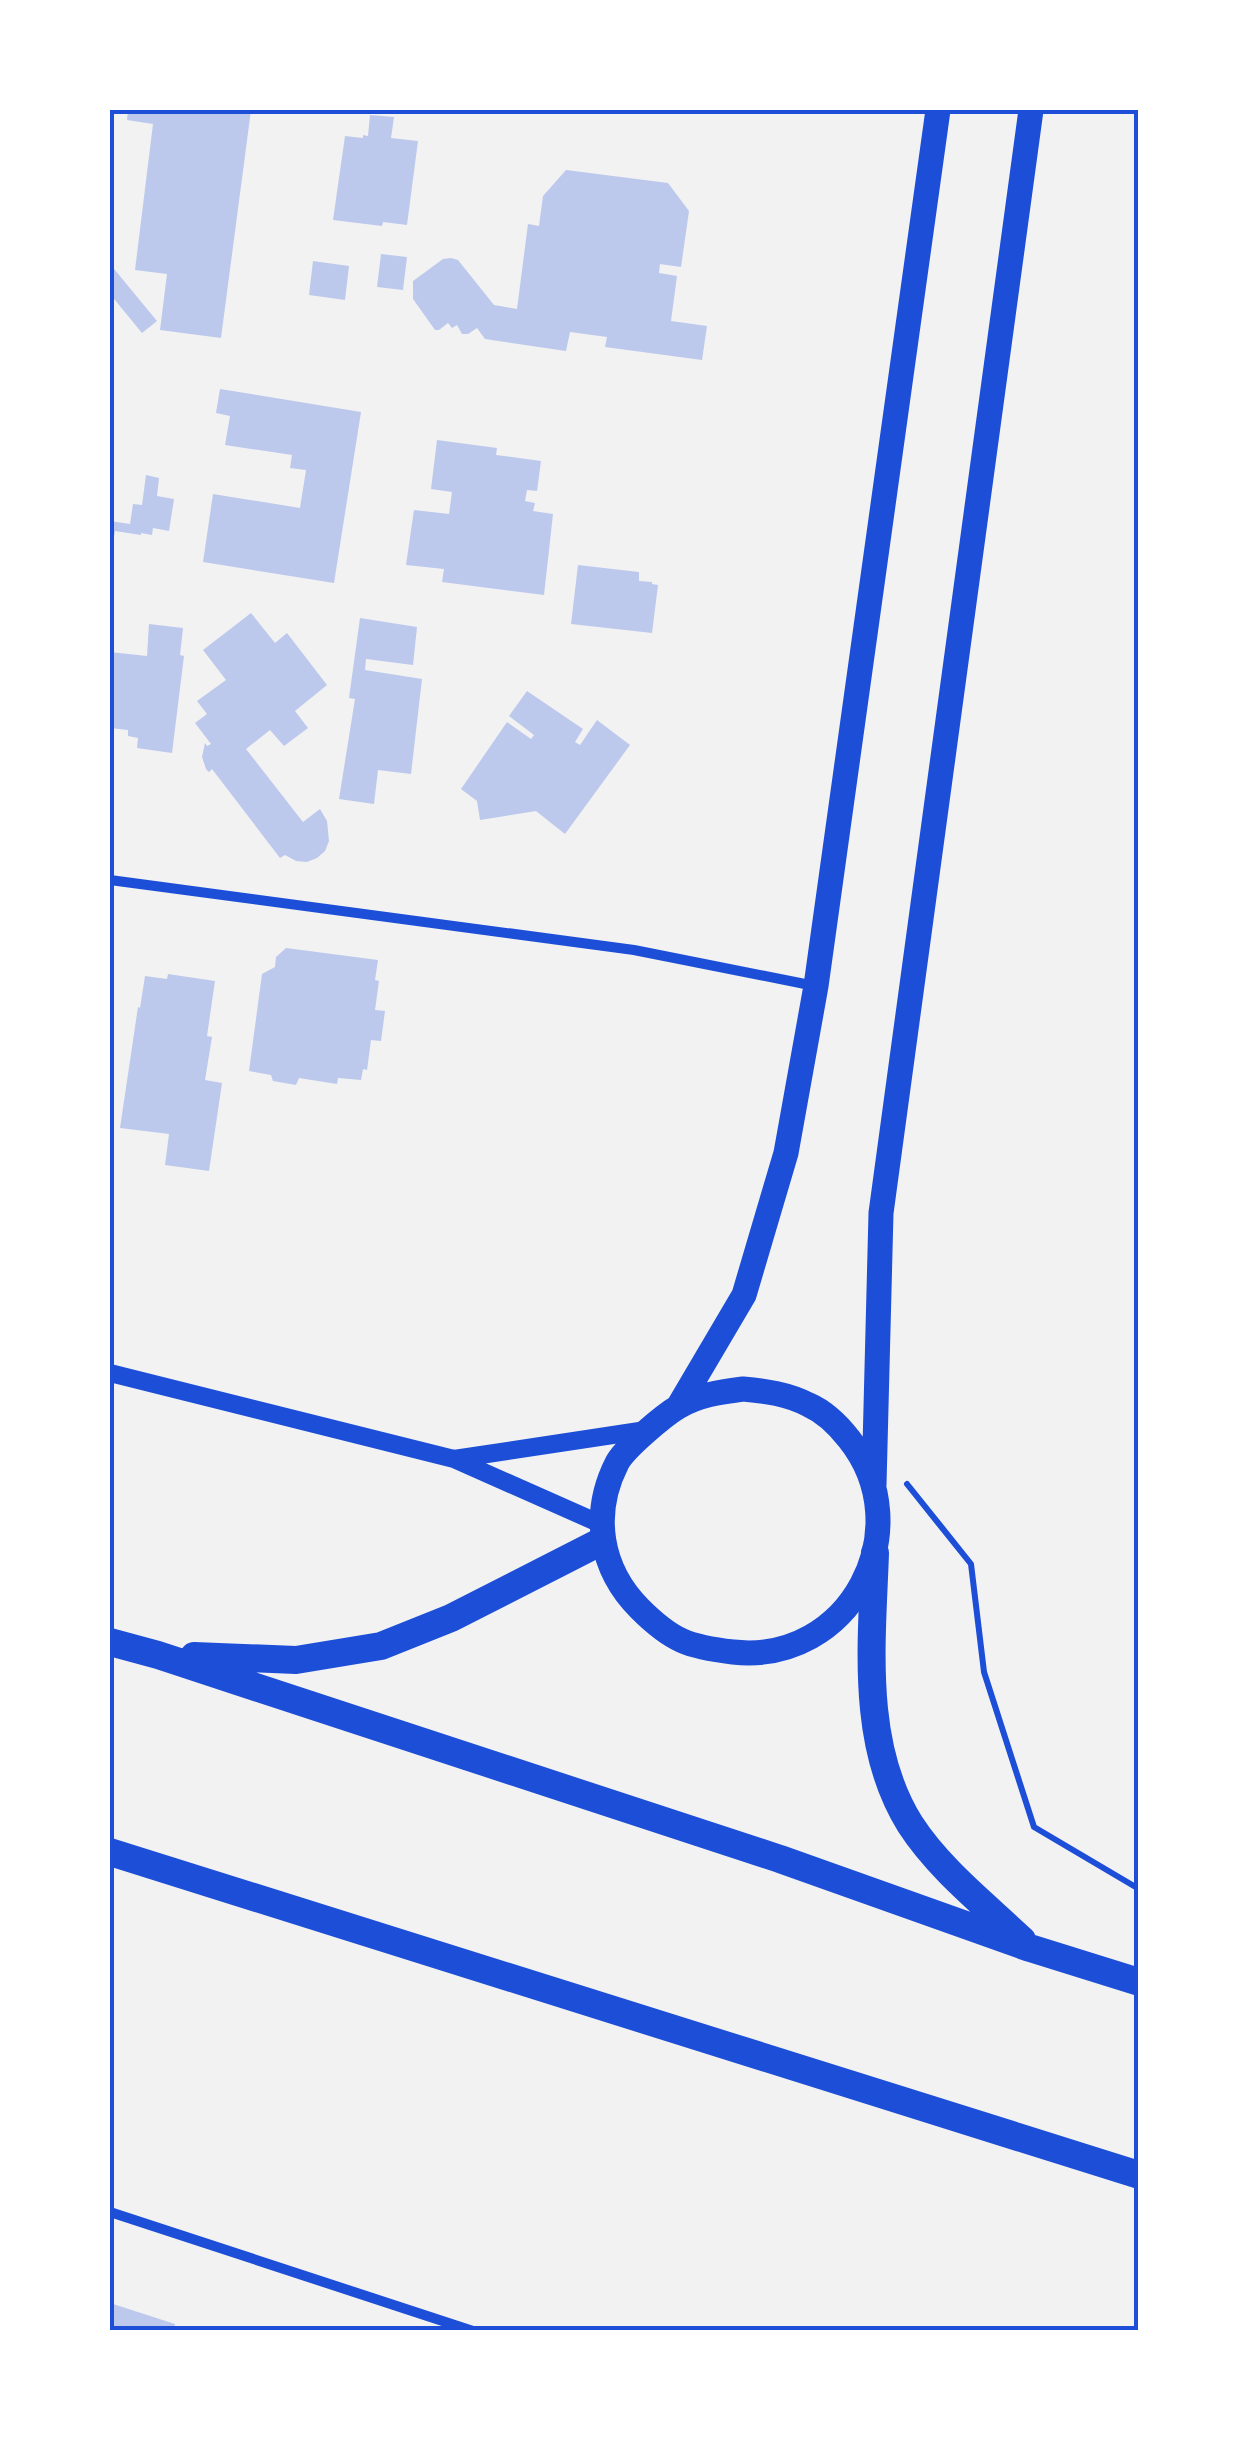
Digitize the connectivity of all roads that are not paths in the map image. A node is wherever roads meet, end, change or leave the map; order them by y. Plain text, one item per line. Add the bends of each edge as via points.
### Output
1 (938, 110) edge
2 (1031, 110) edge
3 (110, 880) edge
4 (816, 986) junction
5 (110, 1373) edge
6 (678, 1408) junction
7 (650, 1429) junction
8 (454, 1459) junction
9 (874, 1485) junction
10 (602, 1533) junction
11 (876, 1553) junction
12 (110, 1642) edge
13 (158, 1655) junction
14 (110, 1852) edge
15 (1030, 1948) junction
16 (1139, 1982) edge
17 (1139, 2176) edge
18 (110, 2212) edge
19 (473, 2331) edge

1 - 4 main road
2 - 9 main road via 881,1213
3 - 4 street via 634,950
4 - 6 main road via 786,1153 744,1295
5 - 8 street
6 - 7 main road
6 - 9 main road via 743,1389 810,1405 838,1425
7 - 8 street
7 - 10 main road via 618,1460 604,1499
8 - 10 street
9 - 11 main road
10 - 11 main road via 615,1578 658,1628 686,1644 749,1654 816,1634 863,1585
10 - 13 highway via 451,1618 380,1646 296,1660
11 - 15 highway via 874,1719 888,1775 910,1823 946,1868
12 - 13 highway
13 - 15 highway via 780,1858
14 - 17 highway
15 - 16 highway
18 - 19 street

